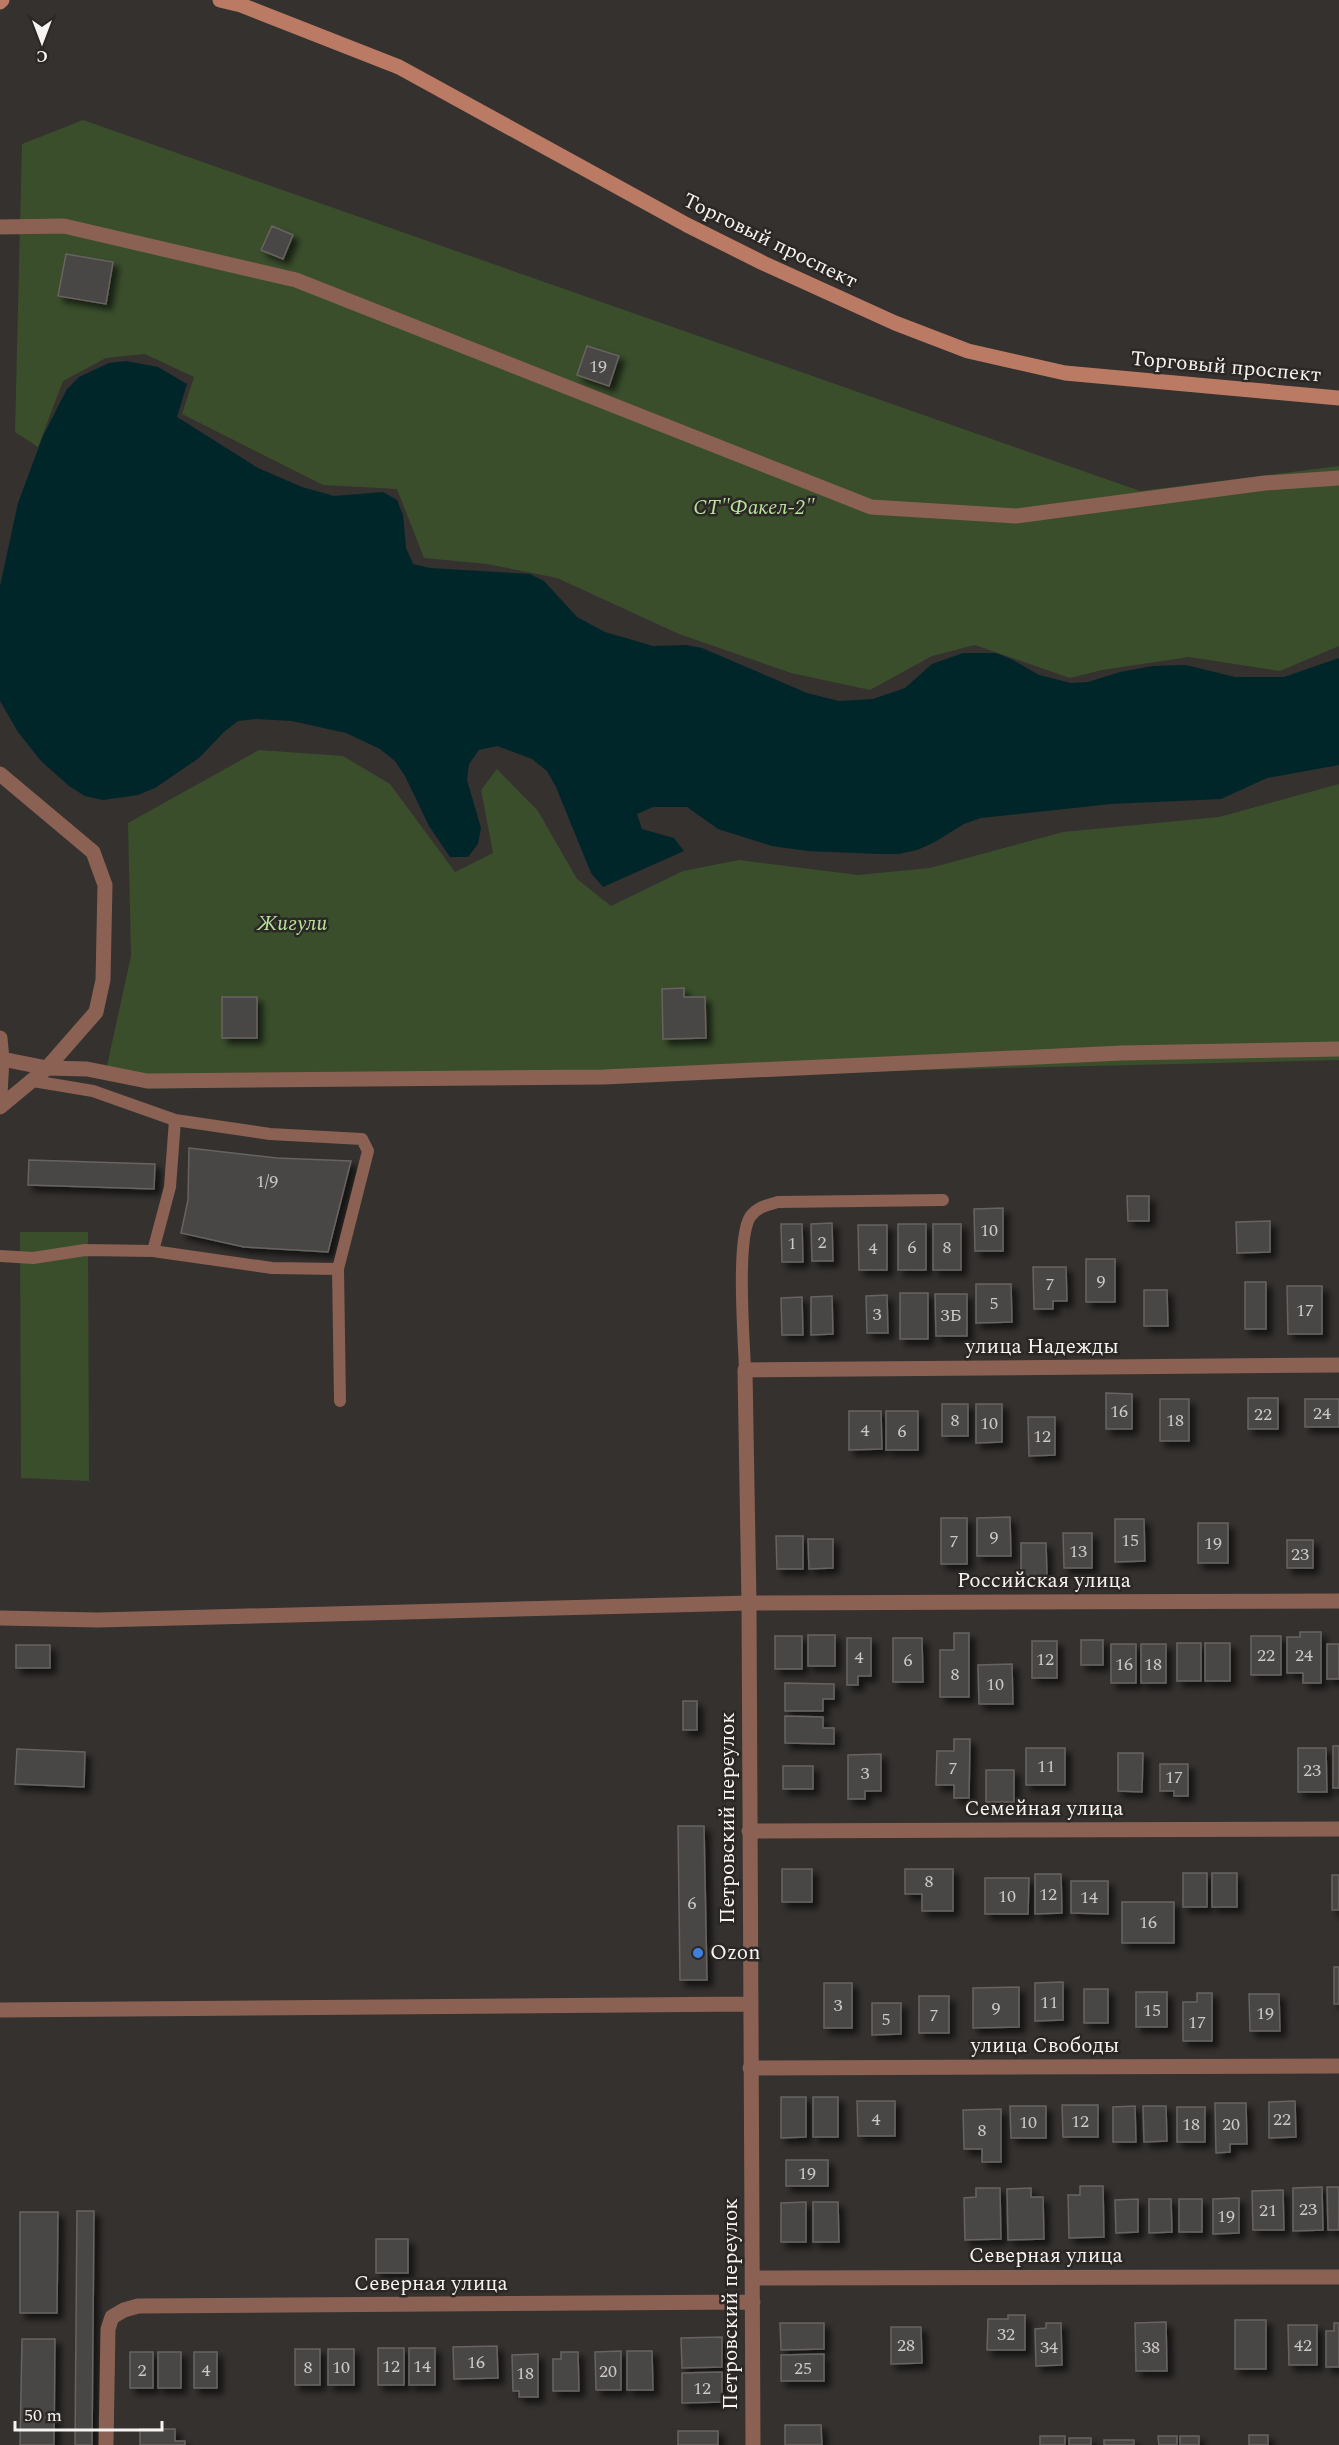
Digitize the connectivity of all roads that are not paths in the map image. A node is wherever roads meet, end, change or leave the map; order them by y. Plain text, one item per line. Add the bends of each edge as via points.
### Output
1 (220, 0) edge
2 (0, 227) edge
3 (1339, 398) edge
4 (1339, 478) edge
5 (0, 774) edge
6 (0, 1038) edge
7 (1339, 1049) edge
8 (2, 1059) junction
9 (47, 1068) junction
10 (33, 1081) junction
11 (0, 1094) edge
12 (0, 1107) edge
13 (175, 1120) junction
14 (943, 1200) dead end
15 (153, 1251) junction
16 (0, 1256) edge
17 (338, 1269) junction
18 (1339, 1365) edge
19 (745, 1370) junction
20 (340, 1401) dead end
21 (1339, 1601) edge
22 (749, 1603) junction
23 (0, 1617) edge
24 (1339, 1829) edge
25 (750, 1831) junction
26 (750, 2004) junction
27 (0, 2010) edge
28 (1339, 2066) edge
29 (750, 2068) junction
30 (1339, 2277) edge
31 (753, 2278) junction
32 (753, 2302) junction
33 (106, 2445) edge
34 (753, 2445) edge

1 - 3 street, Торговый проспект via 399,67 763,263 895,323 968,351 1065,373
2 - 4 street via 64,226 296,280 871,507 1016,516 1265,483
5 - 9 street via 93,852 105,885 103,980 96,1012
6 - 8 street
7 - 9 street via 1122,1053 604,1077 147,1081 87,1069
8 - 9 street
8 - 11 street
9 - 10 street
10 - 12 street
10 - 13 lane via 93,1091
13 - 15 lane via 170,1187
13 - 17 lane via 270,1134 362,1139 368,1151
14 - 19 lane via 778,1202 762,1206 751,1215 743,1250
15 - 16 lane via 85,1250 33,1258
15 - 17 lane via 272,1268
17 - 20 lane
18 - 19 street, улица Надежды
19 - 22 street, Петровский переулок
21 - 22 street, Российская улица
22 - 23 street, Российская улица via 98,1620
22 - 25 street, Петровский переулок
24 - 25 street, Семейная улица
25 - 26 street, Петровский переулок
26 - 27 street
26 - 29 street, Петровский переулок
28 - 29 street, улица Свободы
29 - 31 street, Петровский переулок
30 - 31 street, Северная улица
31 - 32 street, Петровский переулок
32 - 33 street, Северная улица via 138,2306 112,2317 108,2329
32 - 34 street, Петровский переулок

